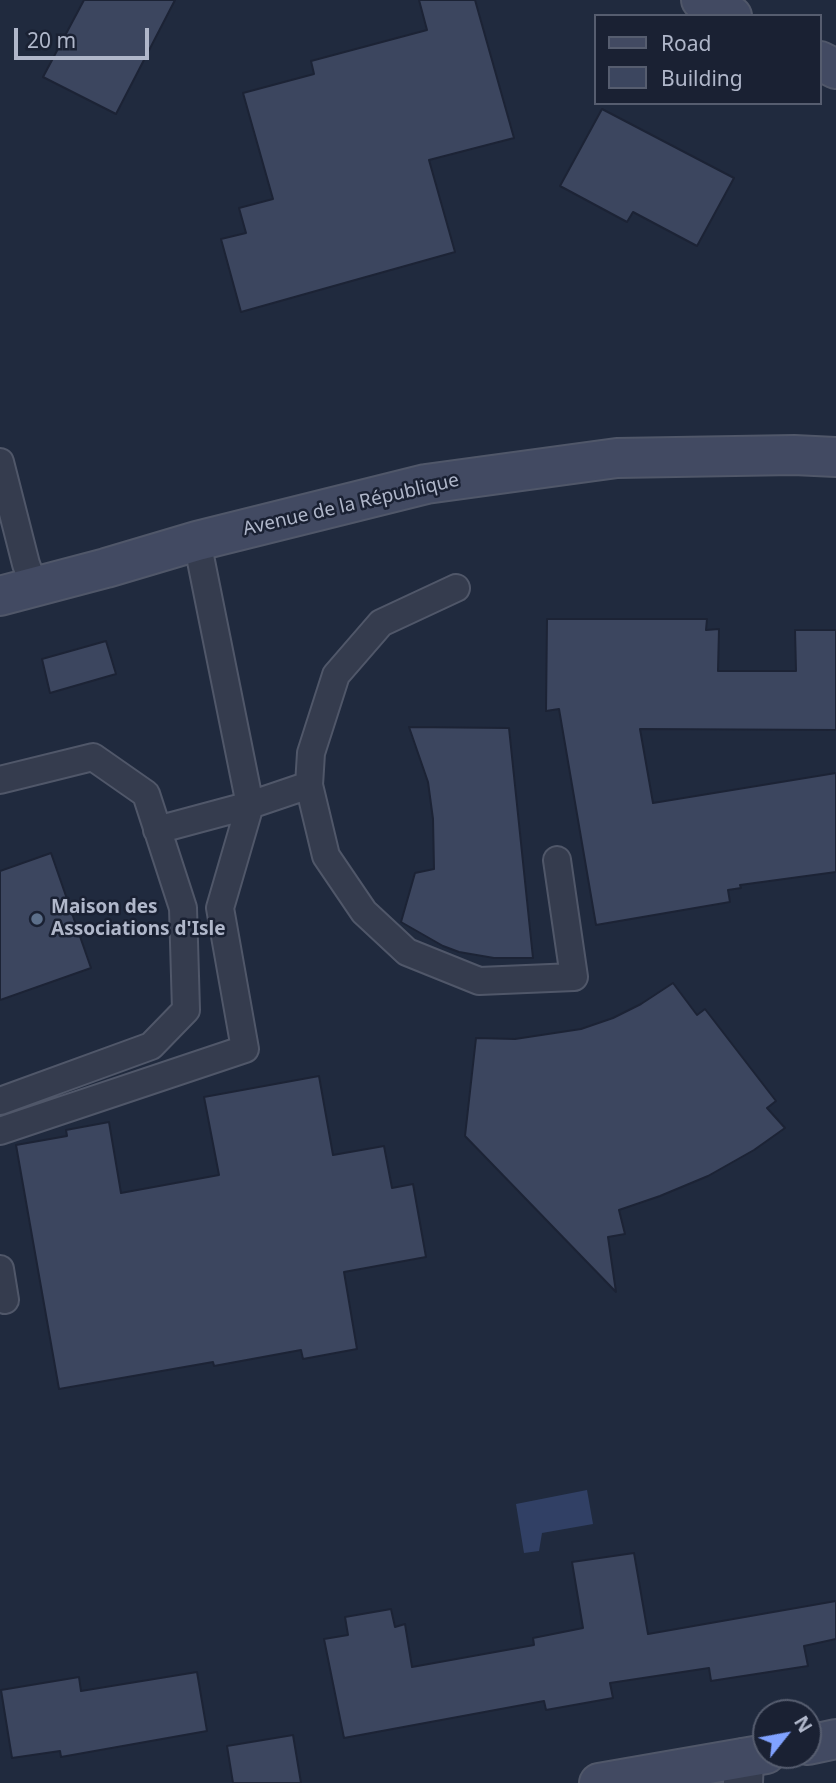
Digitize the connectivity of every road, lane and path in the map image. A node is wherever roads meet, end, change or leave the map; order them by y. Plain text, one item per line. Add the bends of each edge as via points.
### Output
1 (701, 0) edge
2 (728, 14) edge
3 (836, 457) edge
4 (0, 462) edge
5 (197, 541) junction
6 (456, 588) dead end
7 (17, 591) edge
8 (0, 780) edge
9 (309, 785) junction
10 (250, 805) junction
11 (157, 830) junction
12 (557, 860) dead end
13 (0, 1101) edge
14 (0, 1131) edge
15 (0, 1269) edge
16 (5, 1300) dead end
17 (751, 1765) edge
18 (599, 1783) edge

1 - 2 main road
3 - 5 main road, Avenue de la République via 617,458 426,484
4 - 7 lane
5 - 7 main road, Avenue de la République
5 - 10 lane
6 - 9 lane via 381,623 336,675 311,753
8 - 11 lane via 93,757 146,794
9 - 10 lane
9 - 12 lane via 327,856 364,912 407,952 479,981 574,977
10 - 11 lane
10 - 14 lane via 220,908 245,1049
11 - 13 lane via 183,908 186,1010 151,1046
15 - 16 lane
17 - 18 main road

